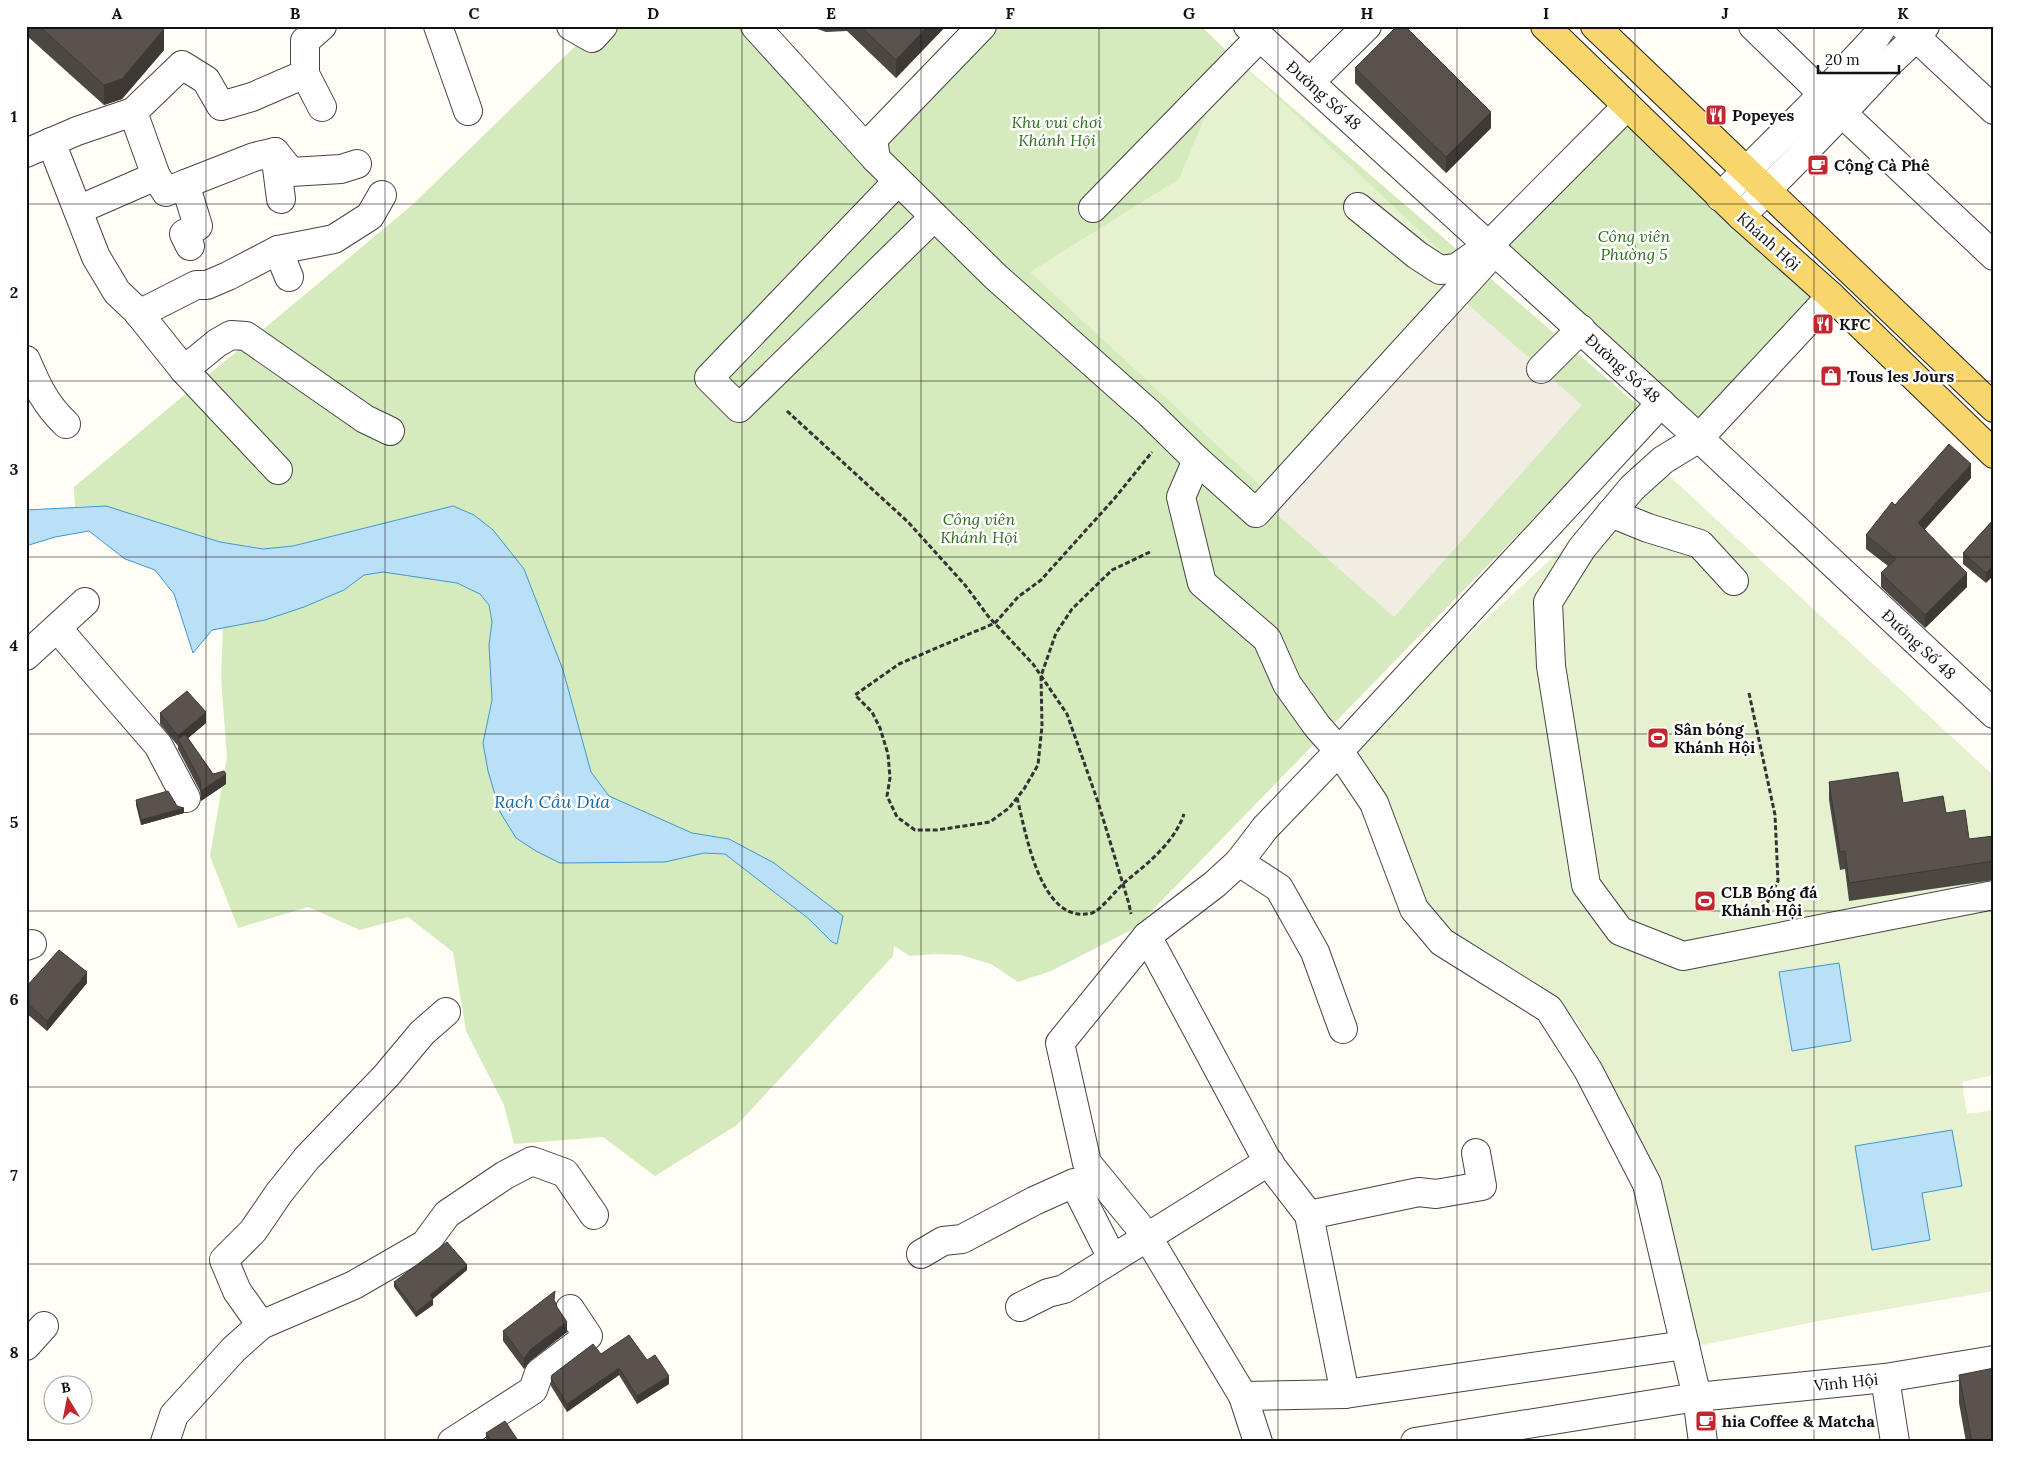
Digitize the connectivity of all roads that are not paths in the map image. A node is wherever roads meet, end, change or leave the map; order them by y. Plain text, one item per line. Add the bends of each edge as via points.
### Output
1 (322, 26) edge
2 (438, 26) edge
3 (571, 26) edge
4 (603, 26) edge
5 (755, 26) edge
6 (982, 26) edge
7 (1367, 26) edge
8 (1545, 26) edge
9 (1595, 26) edge
10 (1753, 26) edge
11 (1883, 26) edge
12 (1915, 30) edge
13 (1254, 32) edge
14 (304, 74) junction
15 (1310, 82) junction
16 (1823, 94) junction
17 (322, 107) dead end
18 (1626, 107) junction
19 (1994, 110) edge
20 (468, 111) dead end
21 (133, 112) junction
22 (1842, 113) junction
23 (52, 142) junction
24 (275, 152) junction
25 (26, 153) edge
26 (876, 159) junction
27 (357, 164) dead end
28 (1747, 171) junction
29 (156, 176) junction
30 (898, 181) junction
31 (185, 184) junction
32 (1766, 190) junction
33 (382, 195) dead end
34 (1720, 197) junction
35 (281, 199) dead end
36 (1358, 207) dead end
37 (1093, 208) dead end
38 (78, 210) junction
39 (1740, 216) junction
40 (934, 217) junction
41 (190, 246) dead end
42 (1492, 248) junction
43 (278, 250) junction
44 (1994, 256) edge
45 (289, 277) dead end
46 (1831, 296) junction
47 (139, 314) junction
48 (1581, 329) junction
49 (26, 360) edge
50 (1541, 368) dead end
51 (184, 370) junction
52 (32, 392) edge
53 (1661, 403) junction
54 (1994, 408) edge
55 (66, 424) dead end
56 (390, 431) dead end
57 (1699, 438) junction
58 (1994, 454) edge
59 (1197, 460) junction
60 (278, 470) dead end
61 (1612, 513) junction
62 (1734, 581) dead end
63 (85, 602) dead end
64 (57, 628) junction
65 (26, 656) edge
66 (1994, 714) edge
67 (1339, 752) junction
68 (186, 798) dead end
69 (1239, 862) junction
70 (1994, 895) edge
71 (1139, 928) junction
72 (446, 1012) dead end
73 (1343, 1029) dead end
74 (1476, 1153) dead end
75 (1269, 1162) junction
76 (594, 1215) dead end
77 (1310, 1215) junction
78 (1147, 1236) junction
79 (921, 1254) dead end
80 (1112, 1258) junction
81 (1020, 1307) dead end
82 (570, 1309) dead end
83 (261, 1325) junction
84 (44, 1326) dead end
85 (1685, 1345) junction
86 (26, 1346) edge
87 (1994, 1360) edge
88 (1885, 1378) junction
89 (1345, 1394) junction
90 (1243, 1396) junction
91 (1697, 1397) junction
92 (165, 1442) edge
93 (452, 1442) edge
94 (1258, 1442) edge
95 (1416, 1442) edge
96 (1703, 1442) edge
97 (1896, 1442) edge

1 - 14 street via 305,41
2 - 20 street
3 - 4 street via 592,38
5 - 26 street
6 - 26 street via 873,139
7 - 15 street
8 - 18 main road, Khánh Hội
9 - 28 main road, Khánh Hội
10 - 16 street
11 - 16 street
12 - 19 street
12 - 22 street
13 - 15 street, Đường Số 48
13 - 37 street
14 - 17 street
14 - 21 street via 252,97 221,106 206,80 182,65
15 - 42 street, Đường Số 48
16 - 28 street
18 - 34 main road, Khánh Hội
18 - 42 street
21 - 23 street
21 - 29 street
22 - 32 street
22 - 44 street
23 - 25 street
23 - 38 street
24 - 27 street via 291,172 341,169
24 - 31 street
24 - 35 street
26 - 30 street
28 - 32 main road, Khánh Hội
28 - 34 street
29 - 31 street via 166,192
29 - 38 street
30 - 40 street
30 - 40 street via 709,378 739,408
31 - 41 street via 198,226 184,234
32 - 39 street
32 - 54 main road, Khánh Hội
33 - 43 street via 370,216 334,239
34 - 39 main road, Khánh Hội
36 - 42 street via 1440,270 1456,268
38 - 47 street via 96,257 117,292
39 - 46 main road, Khánh Hội
40 - 59 street
42 - 48 street, Đường Số 48
42 - 59 street via 1256,512
43 - 45 street
43 - 47 street via 207,285 196,285
46 - 57 street
46 - 58 main road, Khánh Hội
47 - 51 street
48 - 50 street
48 - 53 street, Đường Số 48
49 - 52 street
51 - 56 street via 231,334 246,336 365,419
51 - 60 street
52 - 55 street
53 - 57 street, Đường Số 48
53 - 67 street
57 - 61 street via 1663,460 1632,488
57 - 66 street, Đường Số 48
59 - 67 street via 1181,497 1202,583 1267,639 1287,684
61 - 62 street via 1700,544
61 - 70 street via 1582,548 1548,602 1551,666 1586,885 1620,931 1683,956
63 - 64 street
64 - 65 street
64 - 68 street via 158,745
67 - 69 street via 1265,828
67 - 85 street via 1374,802 1414,909 1442,942 1549,1009 1588,1070 1648,1184
69 - 71 street via 1215,884
69 - 73 street via 1279,888 1314,952
71 - 75 street
71 - 78 street via 1060,1043 1087,1163
72 - 83 street via 422,1033 386,1076 307,1158 253,1231 224,1260 237,1291
74 - 77 street via 1482,1186 1436,1194 1418,1192
75 - 77 street
75 - 78 street
76 - 83 street via 565,1173 532,1162 447,1214 425,1244 354,1285
77 - 89 street
78 - 80 street
78 - 90 street
79 - 80 street via 943,1241 962,1239 1074,1183
80 - 81 street via 1064,1289
82 - 93 street via 588,1336 539,1373 534,1390
83 - 92 street via 234,1349 174,1415
84 - 86 street
85 - 89 street
85 - 91 street
87 - 88 street, Vĩnh Hội
88 - 91 street, Vĩnh Hội
88 - 97 street
89 - 90 street
90 - 94 street
91 - 95 street, Vĩnh Hội
91 - 96 street

